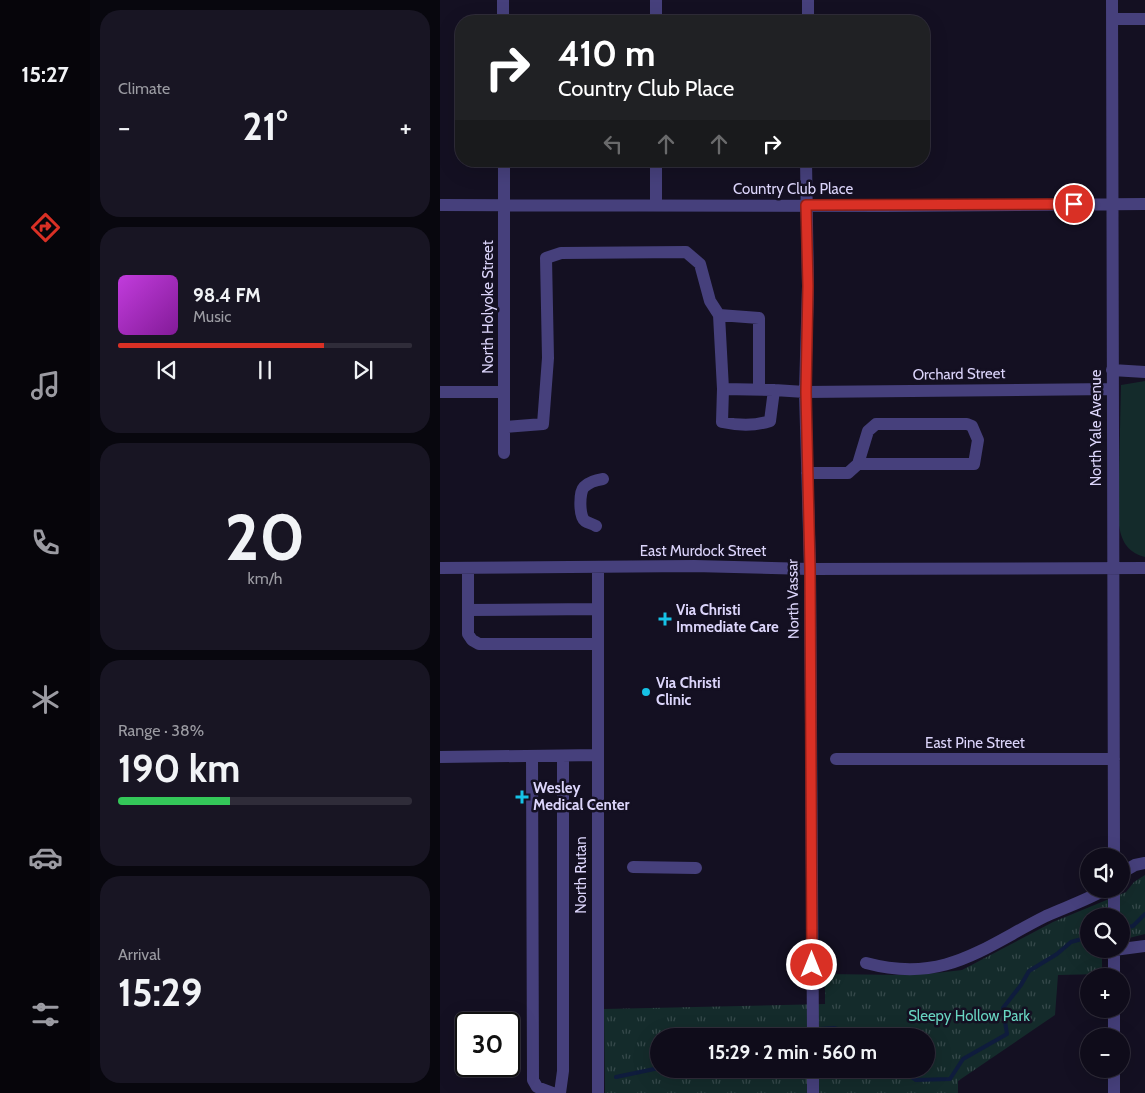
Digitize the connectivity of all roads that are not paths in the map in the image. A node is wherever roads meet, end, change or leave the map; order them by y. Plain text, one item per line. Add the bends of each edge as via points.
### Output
1 (503, 0) edge
2 (656, 0) edge
3 (808, 0) edge
4 (1112, 0) edge
5 (503, 15) edge
6 (656, 15) edge
7 (808, 15) edge
8 (1145, 19) edge
9 (1112, 20) junction
10 (504, 167) edge
11 (656, 167) edge
12 (806, 167) edge
13 (1113, 204) junction
14 (1145, 204) edge
15 (440, 205) edge
16 (504, 205) junction
17 (656, 205) junction
18 (806, 205) junction
19 (719, 315) junction
20 (1112, 370) junction
21 (1145, 372) edge
22 (1112, 389) junction
23 (723, 390) junction
24 (759, 390) junction
25 (774, 390) junction
26 (440, 392) edge
27 (504, 392) junction
28 (806, 392) junction
29 (504, 427) junction
30 (504, 453) dead end
31 (858, 464) junction
32 (807, 473) junction
33 (603, 479) dead end
34 (596, 526) dead end
35 (440, 568) edge
36 (468, 568) junction
37 (598, 568) junction
38 (1145, 568) edge
39 (810, 569) junction
40 (1112, 569) junction
41 (598, 608) junction
42 (468, 610) junction
43 (598, 644) junction
44 (597, 755) junction
45 (532, 756) junction
46 (563, 756) junction
47 (440, 757) edge
48 (836, 759) dead end
49 (1114, 759) junction
50 (1114, 848) edge
51 (1145, 863) edge
52 (633, 867) dead end
53 (696, 868) dead end
54 (1130, 868) edge
55 (1086, 898) edge
56 (1145, 946) edge
57 (1130, 947) edge
58 (866, 963) dead end
59 (812, 1028) edge
60 (813, 1078) edge
61 (1114, 1078) edge
62 (553, 1093) edge
63 (560, 1093) edge
64 (598, 1093) edge
65 (813, 1093) edge
66 (1114, 1093) edge

1 - 5 street
2 - 6 street
3 - 7 street
4 - 9 street, North Yale Avenue
8 - 9 street
9 - 13 street, North Yale Avenue
10 - 16 street, North Holyoke Street
11 - 17 street
12 - 18 street, North Vassar
13 - 14 street, Country Club Place
13 - 18 street, Country Club Place
13 - 20 street, North Yale Avenue
15 - 16 street, Country Club Place
16 - 17 street, Country Club Place
16 - 27 street, North Holyoke Street
17 - 18 street, Country Club Place
18 - 28 street, North Vassar
19 - 23 street
19 - 24 street via 759,318
19 - 29 street via 710,302 700,264 686,252 578,252 546,258 548,358 543,424
20 - 21 street
20 - 22 street, North Yale Avenue
22 - 28 street, Orchard Street
22 - 40 street, North Yale Avenue
23 - 24 street, Orchard Street
23 - 25 street via 722,422 732,424 770,421
24 - 25 street, Orchard Street
25 - 28 street, Orchard Street
26 - 27 street
27 - 29 street, North Holyoke Street
28 - 32 street, North Vassar
29 - 30 street, North Holyoke Street
31 - 31 street via 974,464 978,440 972,426 967,424 876,424 868,431
31 - 32 street via 848,473
32 - 39 street, North Vassar
33 - 34 street via 593,481 581,492 581,516
35 - 36 street, East Murdock Street
36 - 37 street, East Murdock Street
36 - 42 street
37 - 39 street, East Murdock Street
37 - 41 street, North Rutan
38 - 40 street, East Murdock Street
39 - 40 street, East Murdock Street
39 - 59 street, North Vassar
40 - 49 street, North Yale Avenue
41 - 42 street
41 - 43 street, North Rutan
42 - 43 street via 468,634 478,644
43 - 44 street, North Rutan
44 - 46 street
44 - 64 street, North Rutan
45 - 46 street
45 - 47 street
45 - 62 street via 533,1080 538,1087
46 - 63 street via 563,1071
48 - 49 street, East Pine Street
49 - 50 street, North Yale Avenue
51 - 54 street
52 - 53 street
55 - 58 street via 951,964 924,969 888,969
56 - 57 street
60 - 65 street
61 - 66 street

